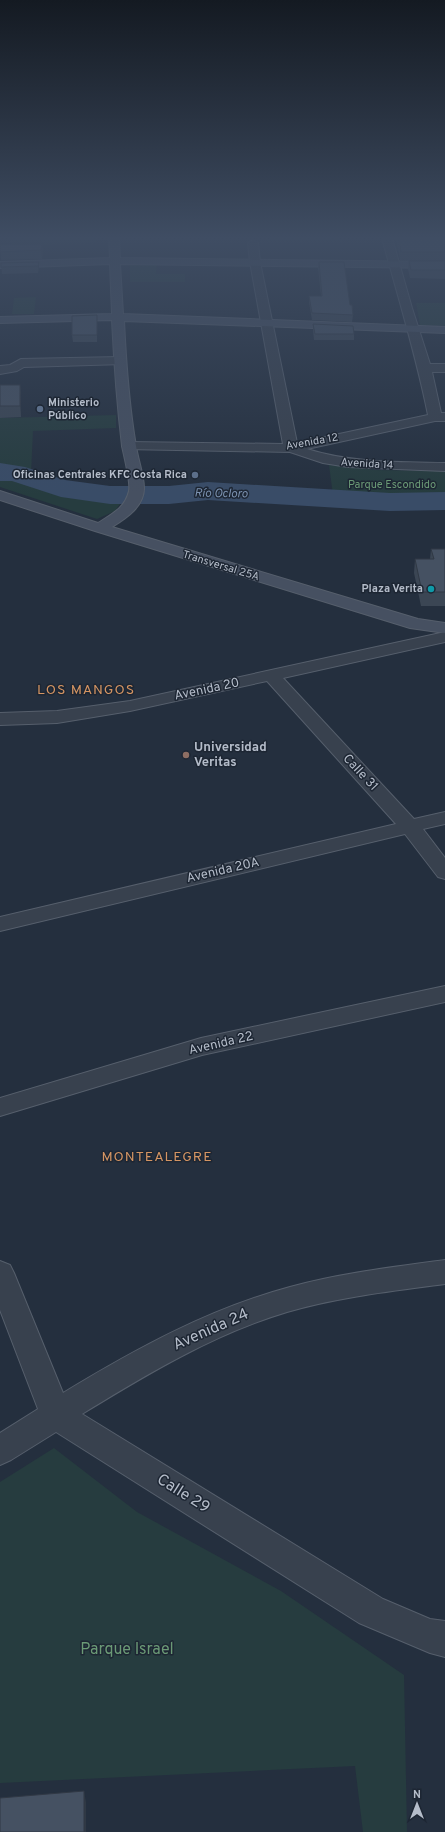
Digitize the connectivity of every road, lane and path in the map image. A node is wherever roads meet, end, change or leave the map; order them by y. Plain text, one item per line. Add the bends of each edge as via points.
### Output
1 (117, 323) edge
2 (268, 323) edge
3 (278, 323) edge
4 (412, 323) edge
5 (414, 330) junction
6 (445, 330) edge
7 (0, 358) edge
8 (120, 361) junction
9 (21, 363) junction
10 (425, 368) junction
11 (445, 368) edge
12 (0, 370) edge
13 (440, 417) edge
14 (129, 446) junction
15 (291, 448) junction
16 (445, 467) edge
17 (0, 495) edge
18 (100, 528) junction
19 (416, 624) junction
20 (445, 628) edge
21 (445, 637) edge
22 (412, 645) junction
23 (272, 676) junction
24 (0, 712) edge
25 (0, 719) edge
26 (19, 720) junction
27 (445, 818) edge
28 (410, 827) junction
29 (445, 872) edge
30 (0, 924) edge
31 (445, 994) edge
32 (0, 1107) edge
33 (445, 1272) edge
34 (0, 1273) edge
35 (56, 1415) junction
36 (0, 1450) edge
37 (445, 1639) edge

1 - 8 street
2 - 15 street
3 - 5 street
4 - 5 street
5 - 6 street
5 - 10 street
7 - 9 street via 13,358
8 - 9 street
8 - 14 street
9 - 12 street via 13,368
10 - 11 street
10 - 13 street
13 - 15 street, Avenida 12
14 - 15 street, Avenida 12
14 - 18 street via 135,496 124,513
15 - 16 street, Avenida 14 via 328,460 348,463
17 - 18 street, Transversal 25A
18 - 19 street, Transversal 25A
19 - 20 street, Transversal 25A
19 - 22 street via 418,635
21 - 22 street, Avenida 20
22 - 23 street, Avenida 20
23 - 26 street, Avenida 20 via 91,713
23 - 28 street, Calle 31
24 - 26 street
25 - 26 street, Avenida 20
27 - 28 street, Avenida 20A
28 - 29 street, Calle 31
28 - 30 street, Avenida 20A
31 - 32 street, Avenida 22 via 201,1047
33 - 35 street, Avenida 24 via 350,1285 267,1306 193,1335 128,1370
34 - 35 street
35 - 36 street, Avenida 24
35 - 37 street, Calle 29 via 370,1611 430,1636

